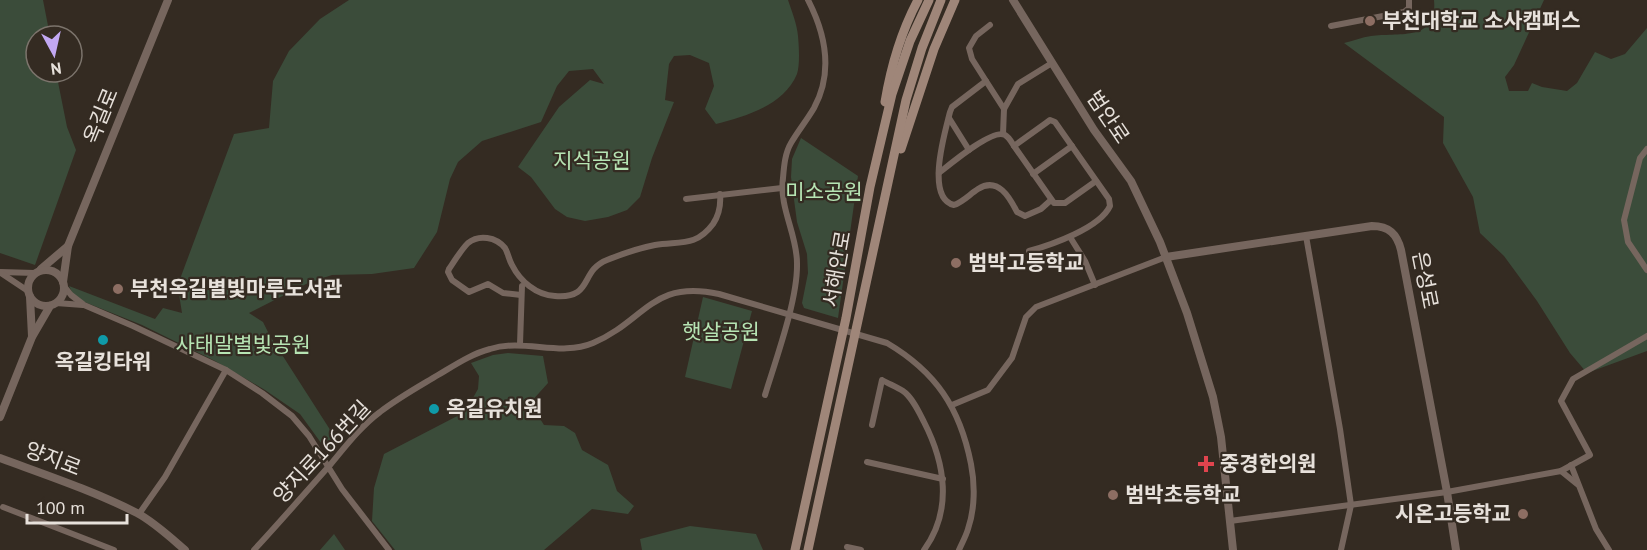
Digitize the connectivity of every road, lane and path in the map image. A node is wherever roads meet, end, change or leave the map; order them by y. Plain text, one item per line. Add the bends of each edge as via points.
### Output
1 (168, 0) edge
2 (808, 0) edge
3 (918, 0) edge
4 (929, 0) edge
5 (941, 0) edge
6 (955, 0) edge
7 (1013, 0) edge
8 (1409, 0) edge
9 (990, 25) dead end
10 (1331, 26) dead end
11 (1052, 63) junction
12 (986, 81) junction
13 (1004, 109) junction
14 (948, 118) junction
15 (1003, 134) junction
16 (1014, 146) junction
17 (1072, 146) junction
18 (1647, 149) edge
19 (969, 150) junction
20 (939, 173) junction
21 (1033, 174) junction
22 (1096, 181) junction
23 (870, 187) junction
24 (782, 188) junction
25 (887, 191) junction
26 (720, 194) junction
27 (686, 199) dead end
28 (1051, 200) junction
29 (1306, 236) junction
30 (1070, 237) junction
31 (68, 246) junction
32 (1029, 251) dead end
33 (1166, 257) junction
34 (1647, 270) edge
35 (0, 272) edge
36 (37, 272) junction
37 (64, 284) junction
38 (1095, 285) junction
39 (522, 286) dead end
40 (29, 294) junction
41 (521, 295) junction
42 (53, 304) junction
43 (84, 305) junction
44 (788, 314) junction
45 (1647, 336) edge
46 (32, 337) junction
47 (520, 344) junction
48 (226, 370) junction
49 (765, 395) dead end
50 (952, 405) junction
51 (0, 417) edge
52 (872, 425) dead end
53 (0, 458) edge
54 (867, 462) dead end
55 (1571, 465) junction
56 (329, 466) junction
57 (1562, 471) junction
58 (943, 479) junction
59 (1579, 486) junction
60 (1447, 492) junction
61 (1351, 505) junction
62 (3, 507) dead end
63 (139, 514) junction
64 (1230, 521) junction
65 (847, 547) dead end
66 (114, 550) edge
67 (185, 550) edge
68 (255, 550) edge
69 (388, 550) edge
70 (795, 550) edge
71 (808, 550) edge
72 (861, 550) edge
73 (924, 550) edge
74 (959, 550) edge
75 (1233, 550) edge
76 (1341, 550) edge
77 (1456, 550) edge
78 (1609, 550) edge

1 - 31 street, 옥길로
2 - 24 street via 823,35 825,73 817,102 788,149
3 - 23 main road via 906,23 889,80
4 - 23 main road, 서해안로 via 892,93
5 - 25 main road, 서해안로 via 910,83
6 - 25 main road via 934,49
7 - 11 street, 범안로
8 - 10 street via 1409,8 1404,12
9 - 12 street via 969,48
11 - 13 street via 1018,84
11 - 33 street, 범안로 via 1131,181
12 - 13 street
12 - 14 street via 952,106
13 - 15 street
14 - 19 street
14 - 20 street
15 - 16 street
15 - 19 street
16 - 17 street via 1050,120
16 - 21 street
17 - 21 street
17 - 22 street
18 - 34 street via 1640,158 1624,220 1628,242
19 - 20 street
20 - 28 street via 940,193 950,204 959,203 983,186 1005,191 1017,212 1025,216
21 - 28 street
22 - 28 street via 1065,202
22 - 30 street via 1109,199 1109,210
23 - 70 main road, 서해안로 via 846,318
24 - 26 street
24 - 44 street via 797,262
25 - 71 main road, 서해안로
26 - 27 street
26 - 41 street via 716,219 702,237 686,243 641,248 604,261 574,296 548,296 528,286 512,266 505,248 487,238 468,243 448,269 452,280 469,292 488,284 508,294
29 - 33 street, 은성로
29 - 60 street, 은성로 via 1372,226 1385,227 1397,238
29 - 61 street
30 - 32 street
30 - 38 street
31 - 36 street, 옥길로
31 - 37 street, 옥길로
33 - 38 street
33 - 64 street, 범안로 via 1213,397
35 - 36 street
35 - 40 street
36 - 37 street via 51,270
36 - 40 street via 30,278
37 - 42 street via 62,296
37 - 43 street
38 - 50 street via 1036,307 1026,317 1012,358 988,390
39 - 41 street
40 - 42 street via 42,306
40 - 46 street
41 - 47 street
42 - 43 street
42 - 46 street
43 - 48 street
44 - 47 street, 양지로166번길 via 693,290 655,301 591,344 565,349
44 - 49 street
44 - 50 street, 양지로166번길 via 887,343 908,355
45 - 55 street via 1573,379 1561,401 1590,455
46 - 51 street
47 - 56 street, 양지로166번길 via 482,351 395,401 369,422
48 - 56 street via 292,416
48 - 63 street via 165,477
50 - 74 street, 양지로166번길 via 966,440 973,474 969,527
52 - 58 street via 882,380 905,392 935,442
53 - 63 street, 양지로
54 - 58 street
55 - 57 street
55 - 59 street
56 - 68 street, 양지로166번길
56 - 69 street
57 - 59 street
57 - 60 street
58 - 73 street via 938,520
59 - 78 street
60 - 61 street
60 - 77 street, 은성로
61 - 64 street
61 - 76 street
62 - 66 street
63 - 67 street, 양지로
64 - 75 street, 범안로
65 - 72 street

